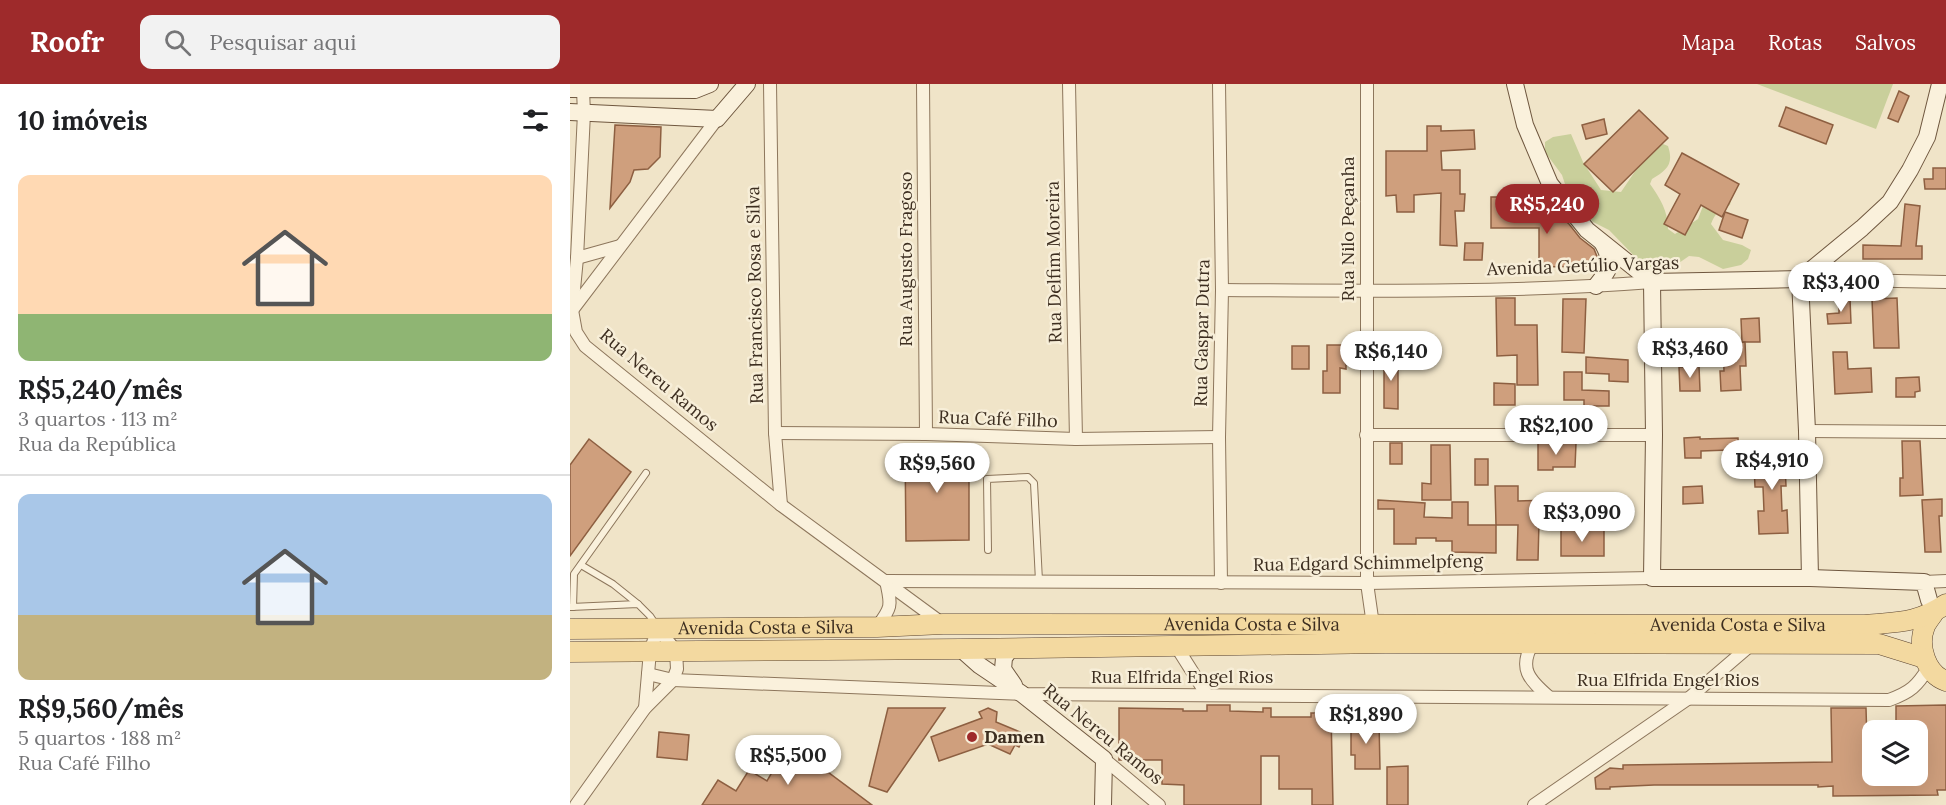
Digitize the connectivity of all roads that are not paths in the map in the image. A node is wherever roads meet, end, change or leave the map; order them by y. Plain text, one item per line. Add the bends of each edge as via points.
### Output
1 (710, 84) edge
2 (747, 84) edge
3 (770, 84) edge
4 (923, 84) edge
5 (1069, 84) edge
6 (1219, 84) edge
7 (1367, 84) edge
8 (1515, 84) edge
9 (1940, 84) edge
10 (577, 90) edge
11 (577, 113) edge
12 (717, 119) junction
13 (1602, 243) junction
14 (620, 246) junction
15 (578, 258) junction
16 (1800, 279) junction
17 (1652, 282) junction
18 (1946, 282) edge
19 (1596, 286) junction
20 (1222, 290) junction
21 (1366, 291) junction
22 (572, 310) junction
23 (1808, 431) junction
24 (1946, 432) edge
25 (775, 433) junction
26 (926, 434) junction
27 (1366, 435) junction
28 (1654, 435) junction
29 (1219, 438) junction
30 (1076, 439) junction
31 (646, 473) dead end
32 (781, 506) junction
33 (988, 550) dead end
34 (581, 565) junction
35 (1652, 578) junction
36 (1810, 578) junction
37 (1946, 580) edge
38 (886, 581) junction
39 (1039, 581) junction
40 (1924, 582) junction
41 (1221, 583) junction
42 (1367, 583) junction
43 (638, 604) junction
44 (572, 607) edge
45 (1938, 610) edge
46 (944, 624) junction
47 (1373, 625) junction
48 (877, 627) junction
49 (570, 629) edge
50 (658, 629) junction
51 (1533, 643) junction
52 (1753, 644) junction
53 (1176, 646) junction
54 (1011, 648) junction
55 (961, 649) junction
56 (650, 651) junction
57 (676, 651) junction
58 (570, 652) edge
59 (648, 674) junction
60 (1937, 674) edge
61 (674, 680) junction
62 (1022, 694) junction
63 (1207, 695) junction
64 (1549, 697) junction
65 (1689, 698) junction
66 (645, 708) junction
67 (1104, 759) junction
68 (576, 805) edge
69 (1103, 805) edge
70 (1159, 805) edge
71 (1534, 805) edge

1 - 10 street via 695,90
2 - 12 street
3 - 25 street, Rua Francisco Rosa e Silva
4 - 26 street, Rua Augusto Fragoso
5 - 30 street, Rua Delfim Moreira
6 - 20 street, Rua Gaspar Dutra
7 - 21 street, Rua Nilo Peçanha
8 - 13 street via 1525,125 1550,184
9 - 16 street via 1928,137 1890,202
10 - 11 street, Rua Nereu Ramos
11 - 12 street
11 - 15 street, Rua Nereu Ramos
12 - 14 street
13 - 17 street
13 - 19 street via 1610,256 1609,269
14 - 15 street
14 - 22 street
15 - 22 street, Rua Nereu Ramos
16 - 17 street, Avenida Getúlio Vargas
16 - 18 street, Avenida Getúlio Vargas
16 - 23 street
17 - 19 street, Avenida Getúlio Vargas
17 - 28 street
19 - 21 street, Avenida Getúlio Vargas
20 - 21 street, Avenida Getúlio Vargas
20 - 29 street, Rua Gaspar Dutra
21 - 27 street, Rua Nilo Peçanha
22 - 32 street, Rua Nereu Ramos via 576,332 585,346
23 - 24 street
23 - 36 street
25 - 26 street, Rua Café Filho
25 - 32 street, Rua Francisco Rosa e Silva
26 - 30 street, Rua Café Filho
27 - 28 street
27 - 42 street, Rua Nilo Peçanha
28 - 35 street
29 - 30 street, Rua Café Filho
29 - 41 street, Rua Gaspar Dutra
31 - 34 lane
32 - 38 street, Rua Nereu Ramos
33 - 39 lane via 987,479 1029,477 1034,483
34 - 43 lane
34 - 44 lane via 574,574
35 - 36 street, Rua Edgard Schimmelpfeng
35 - 42 street, Rua Edgard Schimmelpfeng
36 - 40 street, Rua Edgard Schimmelpfeng
37 - 40 street, Rua Edgard Schimmelpfeng
38 - 39 street, Rua Edgard Schimmelpfeng
38 - 46 street, Rua Nereu Ramos
38 - 48 street via 889,611
39 - 41 street, Rua Edgard Schimmelpfeng
40 - 45 street via 1929,600
41 - 42 street, Rua Edgard Schimmelpfeng
42 - 47 street, Rua Nilo Peçanha
43 - 44 lane
43 - 50 lane
45 - 47 main road, Avenida Costa e Silva via 1915,620 1864,625
45 - 60 main road via 1925,627 1922,643
46 - 47 main road, Avenida Costa e Silva
46 - 48 main road, Avenida Costa e Silva
48 - 50 main road, Avenida Costa e Silva
49 - 50 main road, Avenida Costa e Silva
50 - 56 street
50 - 57 street
51 - 52 main road, Avenida Costa e Silva
51 - 53 main road, Avenida Costa e Silva
51 - 64 street via 1526,655 1526,668 1535,685
52 - 60 main road, Avenida Costa e Silva via 1879,644
52 - 65 street
53 - 54 main road, Avenida Costa e Silva
53 - 63 street
54 - 55 main road, Avenida Costa e Silva
54 - 62 street via 1003,669
55 - 57 main road, Avenida Costa e Silva
55 - 62 street
56 - 57 main road, Avenida Costa e Silva
56 - 58 main road, Avenida Costa e Silva
56 - 59 street
57 - 61 street
59 - 61 street, Rua Elfrida Engel Rios
59 - 66 street
60 - 65 street, Rua Elfrida Engel Rios via 1918,683 1909,693 1890,700
61 - 62 street, Rua Elfrida Engel Rios
61 - 66 street
62 - 63 street, Rua Elfrida Engel Rios
62 - 67 street, Rua Nereu Ramos
63 - 64 street, Rua Elfrida Engel Rios
64 - 65 street, Rua Elfrida Engel Rios
65 - 71 street
66 - 68 street
67 - 69 street
67 - 70 street, Rua Nereu Ramos

